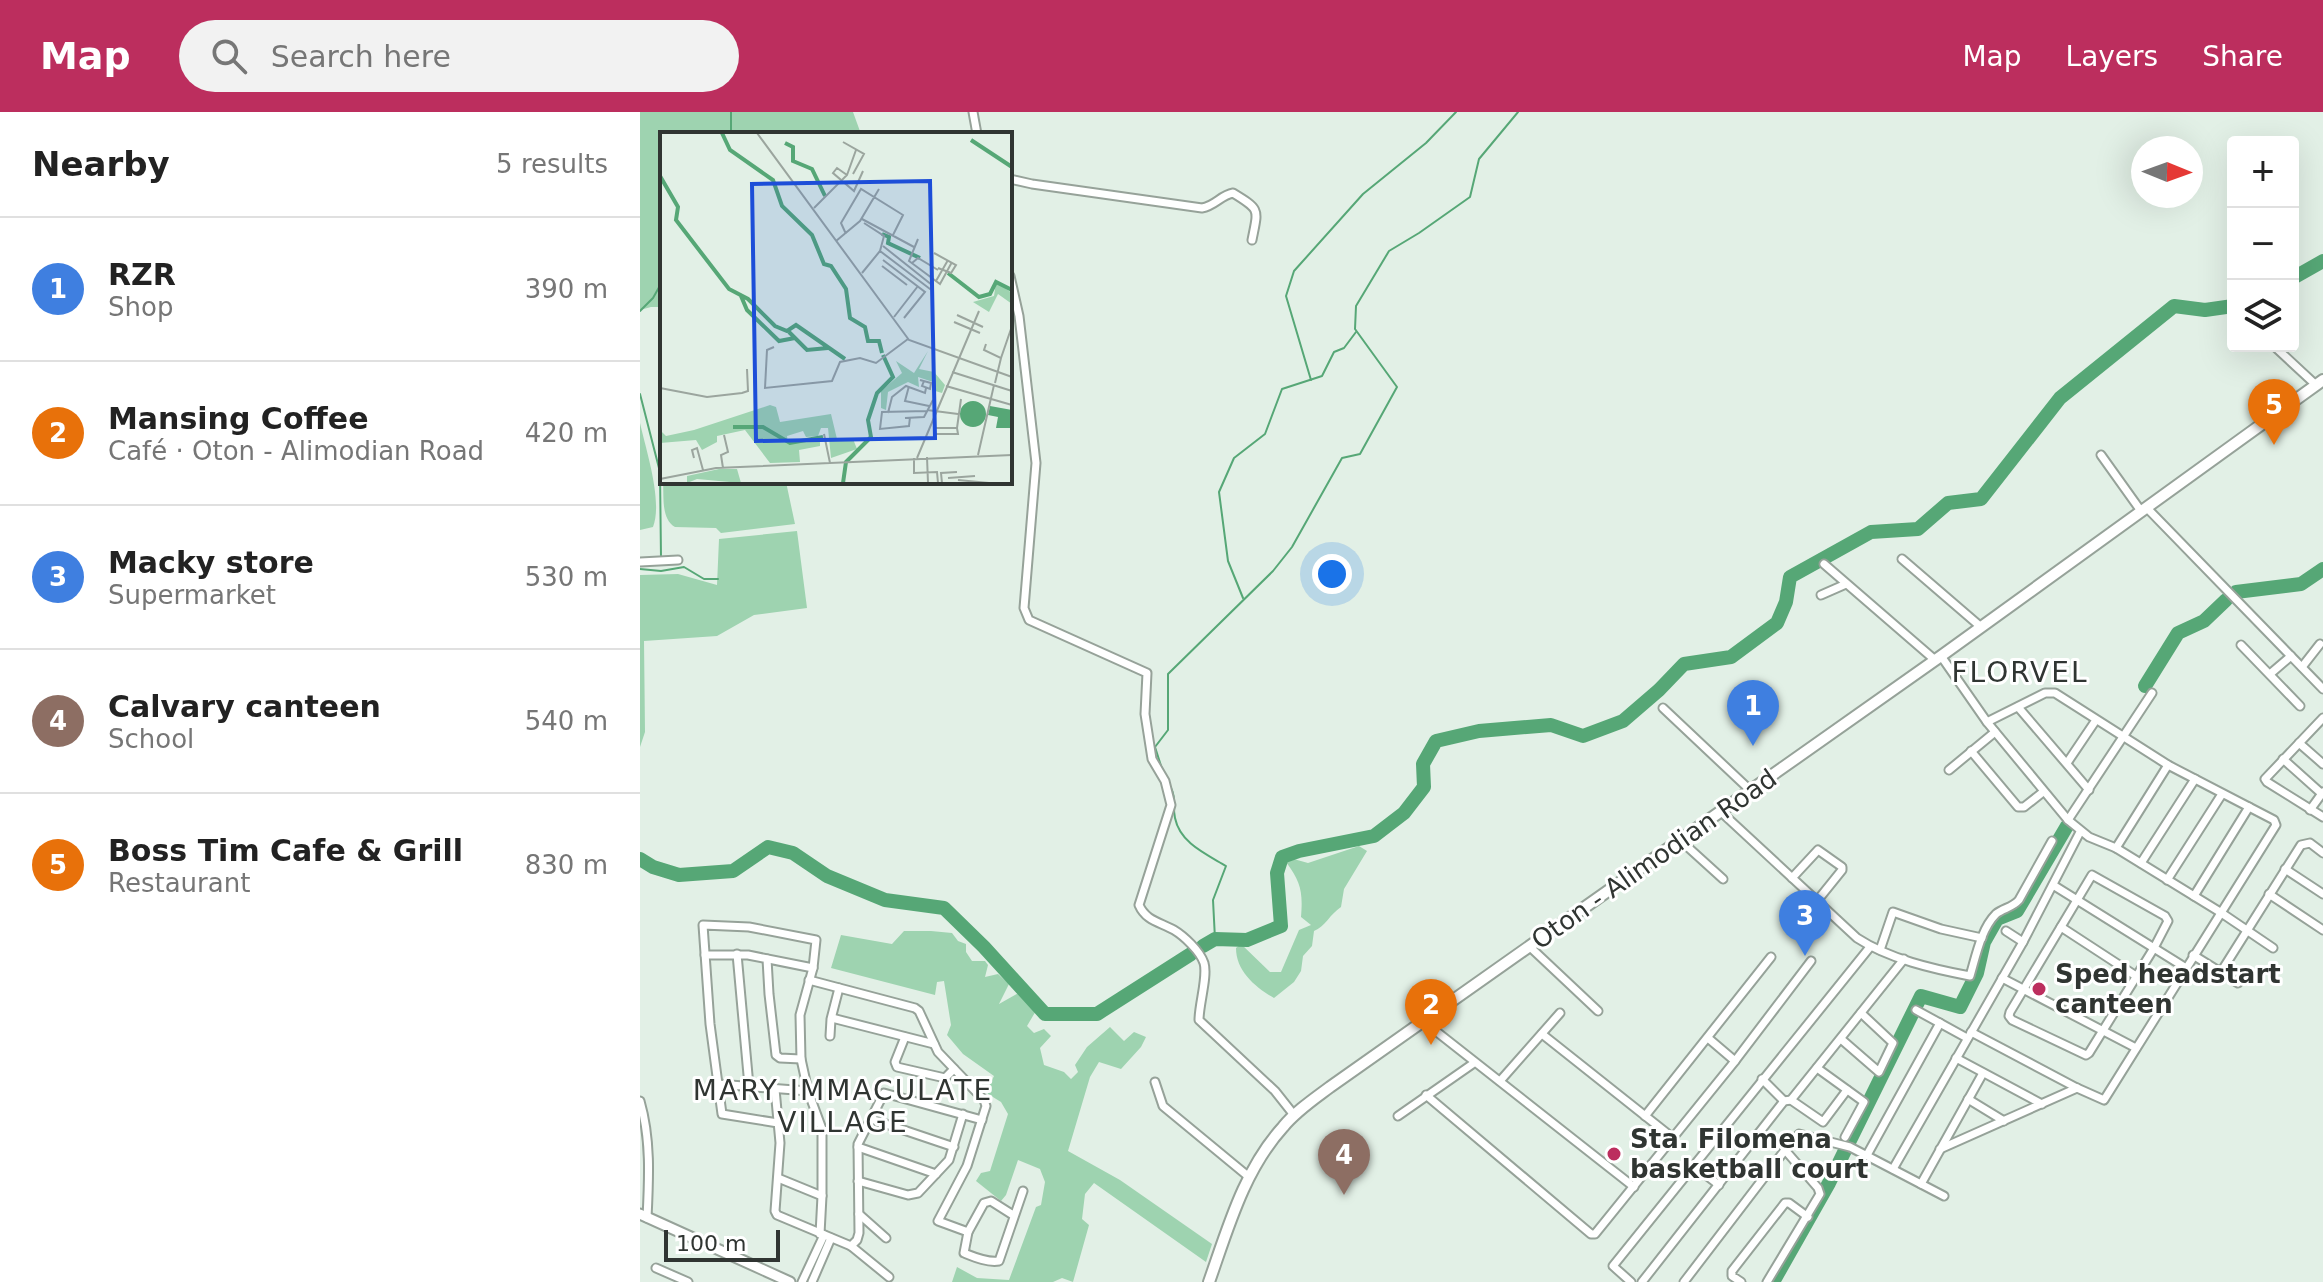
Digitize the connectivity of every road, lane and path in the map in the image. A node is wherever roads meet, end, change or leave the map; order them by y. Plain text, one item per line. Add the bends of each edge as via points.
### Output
1 (973, 112) edge
2 (977, 132) edge
3 (1012, 179) edge
4 (1252, 240) dead end
5 (1012, 285) edge
6 (2282, 352) edge
7 (2319, 382) edge
8 (2101, 455) dead end
9 (2144, 509) junction
10 (1902, 559) dead end
11 (678, 560) dead end
12 (640, 562) edge
13 (1824, 564) dead end
14 (1846, 584) junction
15 (1821, 595) dead end
16 (1981, 627) junction
17 (2320, 644) dead end
18 (2241, 645) dead end
19 (2291, 656) junction
20 (1938, 658) junction
21 (2302, 667) junction
22 (2270, 674) junction
23 (2321, 683) edge
24 (2152, 693) dead end
25 (2300, 706) dead end
26 (2018, 707) junction
27 (1663, 708) dead end
28 (2323, 718) edge
29 (2096, 720) junction
30 (1987, 722) junction
31 (2315, 726) junction
32 (1995, 732) junction
33 (2323, 732) edge
34 (2123, 737) junction
35 (2299, 743) junction
36 (1971, 751) junction
37 (2283, 759) junction
38 (2067, 763) junction
39 (2323, 764) edge
40 (2168, 765) junction
41 (1949, 770) dead end
42 (2195, 779) junction
43 (1750, 790) junction
44 (2089, 790) junction
45 (2043, 792) junction
46 (2322, 793) edge
47 (2222, 794) junction
48 (2249, 807) junction
49 (2310, 810) junction
50 (1720, 811) junction
51 (2323, 817) edge
52 (2068, 820) junction
53 (2080, 832) junction
54 (1680, 840) junction
55 (2052, 841) dead end
56 (2116, 848) junction
57 (2323, 853) edge
58 (2141, 863) junction
59 (2285, 869) junction
60 (1792, 878) junction
61 (1723, 879) dead end
62 (2167, 880) junction
63 (2053, 885) junction
64 (2269, 894) junction
65 (2323, 894) edge
66 (2194, 896) junction
67 (2078, 899) junction
68 (1817, 901) junction
69 (2220, 912) junction
70 (2061, 927) junction
71 (2247, 930) junction
72 (2323, 930) edge
73 (2006, 931) dead end
74 (1982, 938) junction
75 (2023, 942) junction
76 (1530, 947) junction
77 (1870, 947) junction
78 (2154, 948) junction
79 (2273, 948) dead end
80 (1880, 950) junction
81 (737, 954) junction
82 (705, 955) junction
83 (2193, 955) junction
84 (1771, 957) dead end
85 (767, 959) junction
86 (1904, 959) junction
87 (1811, 961) dead end
88 (813, 968) junction
89 (2186, 968) junction
90 (2221, 972) junction
91 (2136, 976) junction
92 (2002, 978) junction
93 (809, 980) junction
94 (2238, 983) dead end
95 (839, 988) junction
96 (2024, 989) junction
97 (1916, 1010) dead end
98 (1598, 1011) dead end
99 (1560, 1013) dead end
100 (1861, 1013) junction
101 (832, 1018) junction
102 (1423, 1021) junction
103 (1940, 1023) junction
104 (2103, 1029) junction
105 (1542, 1034) junction
106 (1969, 1035) junction
107 (830, 1036) dead end
108 (905, 1037) junction
109 (1708, 1038) junction
110 (1841, 1039) junction
111 (934, 1044) junction
112 (2136, 1048) junction
113 (1956, 1058) junction
114 (801, 1059) junction
115 (1735, 1061) junction
116 (1474, 1063) junction
117 (1817, 1068) junction
118 (954, 1069) junction
119 (1983, 1073) junction
120 (1762, 1079) junction
121 (1500, 1081) junction
122 (1155, 1082) dead end
123 (717, 1084) junction
124 (749, 1086) junction
125 (2077, 1088) junction
126 (775, 1089) junction
127 (1847, 1090) junction
128 (808, 1091) junction
129 (1426, 1095) junction
130 (1968, 1099) junction
131 (640, 1101) edge
132 (1787, 1101) junction
133 (2042, 1104) junction
134 (963, 1114) junction
135 (1294, 1115) junction
136 (1398, 1116) dead end
137 (1645, 1116) junction
138 (871, 1119) junction
139 (982, 1120) junction
140 (2004, 1121) junction
141 (778, 1123) junction
142 (1673, 1138) junction
143 (1846, 1143) junction
144 (858, 1147) junction
145 (954, 1147) junction
146 (1940, 1149) junction
147 (1785, 1150) junction
148 (1867, 1155) junction
149 (1693, 1165) junction
150 (1893, 1169) junction
151 (936, 1174) junction
152 (1249, 1177) junction
153 (778, 1178) junction
154 (858, 1181) junction
155 (1921, 1184) junction
156 (1719, 1185) junction
157 (1634, 1187) junction
158 (1023, 1191) dead end
159 (822, 1196) junction
160 (1944, 1196) dead end
161 (859, 1214) junction
162 (1013, 1215) junction
163 (644, 1216) edge
164 (1808, 1217) junction
165 (968, 1232) junction
166 (825, 1236) junction
167 (886, 1238) dead end
168 (851, 1246) junction
169 (656, 1268) dead end
170 (667, 1277) edge
171 (889, 1277) dead end
172 (1688, 1281) edge
173 (688, 1282) edge
174 (790, 1282) edge
175 (802, 1282) edge
176 (812, 1282) edge
177 (1209, 1282) edge
178 (1631, 1282) edge
179 (1642, 1282) edge
180 (1741, 1282) edge
181 (1767, 1282) edge

1 - 2 street
3 - 4 street via 1202,208 1233,193 1253,205 1257,214
5 - 135 street via 1036,463 1026,616 1147,673 1145,714 1152,759 1171,805 1139,905 1154,922 1189,942 1204,962 1199,1020
6 - 7 street
7 - 9 main road, Oton - Alimodian Road
8 - 9 street
9 - 16 main road, Oton - Alimodian Road
9 - 19 street
10 - 16 street
11 - 12 street
13 - 14 street
14 - 15 street
14 - 20 street
16 - 20 main road, Oton - Alimodian Road
17 - 21 street
18 - 22 street
19 - 21 street
19 - 22 street
20 - 30 street
20 - 43 main road, Oton - Alimodian Road
21 - 23 street
22 - 25 street
24 - 34 street
26 - 29 street via 2050,692
26 - 30 street
26 - 38 street
27 - 43 street
28 - 31 street
29 - 34 street
29 - 38 street
30 - 32 street
31 - 33 street
31 - 35 street
32 - 36 street
32 - 45 street
34 - 40 street
34 - 44 street
35 - 37 street
35 - 39 street
36 - 41 street
36 - 45 street via 2018,807
37 - 46 street
37 - 49 street via 2265,779
38 - 44 street
40 - 42 street
40 - 56 street
42 - 47 street
42 - 58 street
43 - 50 main road, Oton - Alimodian Road
44 - 52 street
45 - 52 street
46 - 49 street
47 - 48 street
47 - 62 street
48 - 66 street
48 - 69 street via 2276,825
49 - 51 street
50 - 54 main road, Oton - Alimodian Road
50 - 60 street
52 - 53 street
53 - 56 street
53 - 63 street
54 - 61 street
54 - 76 main road, Oton - Alimodian Road
55 - 74 street via 2019,900 1997,913
56 - 58 street
57 - 59 street via 2305,843
58 - 62 street
59 - 64 street
59 - 65 street
60 - 68 street
60 - 68 street via 1818,850 1842,867
62 - 66 street
63 - 67 street
63 - 75 street
64 - 71 street
64 - 72 street
66 - 69 street
67 - 70 street
67 - 78 street
67 - 78 street via 2092,875 2165,916 2168,924
68 - 77 street
69 - 71 street
69 - 83 street
70 - 91 street
70 - 96 street
71 - 79 street
71 - 90 street
73 - 75 street
74 - 80 street via 1894,911
74 - 86 street via 1970,976
75 - 92 street
76 - 98 street
76 - 102 main road, Oton - Alimodian Road
77 - 80 street
77 - 120 street
78 - 89 street
78 - 91 street
80 - 86 street
81 - 82 street
81 - 85 street
81 - 124 street
82 - 88 street via 703,925 749,927 816,940
82 - 123 street
83 - 89 street
83 - 90 street
84 - 109 street
85 - 88 street
85 - 114 street via 776,1055
86 - 100 street
87 - 115 street
88 - 93 street
89 - 112 street
90 - 94 street
91 - 104 street
92 - 96 street
92 - 106 street
93 - 95 street
93 - 114 street via 800,1015
95 - 101 street
95 - 111 street via 915,1008
96 - 104 street
96 - 104 street via 2010,1012 2012,1020 2086,1055
97 - 103 street
99 - 105 street
100 - 110 street
100 - 110 street via 1893,1043 1879,1072
101 - 107 street
101 - 108 street
102 - 116 street
102 - 135 main road, Oton - Alimodian Road
103 - 106 street
103 - 148 street
104 - 112 street
105 - 121 street
105 - 137 street
106 - 113 street
106 - 125 street
108 - 111 street
108 - 118 street via 897,1067 945,1078
109 - 115 street
109 - 137 street
110 - 117 street
111 - 118 street
112 - 125 street via 2104,1100
113 - 119 street
113 - 150 street
114 - 128 street
115 - 142 street
116 - 121 street
116 - 129 street
117 - 127 street
117 - 132 street
118 - 139 street via 984,1100
119 - 130 street
119 - 133 street
120 - 132 street
120 - 149 street
121 - 157 street
122 - 152 street via 1163,1106
123 - 124 street
123 - 141 street via 724,1116
124 - 126 street
125 - 133 street
126 - 128 street
126 - 141 street
127 - 132 street via 1823,1122
127 - 143 street via 1864,1102
128 - 159 street via 822,1129
129 - 136 street
129 - 157 street via 1591,1234
130 - 140 street
130 - 146 street
131 - 163 street via 648,1141
132 - 156 street
133 - 140 street
134 - 138 street via 884,1093
134 - 139 street
134 - 145 street
135 - 152 main road, Oton - Alimodian Road
137 - 142 street
138 - 144 street
138 - 145 street
139 - 165 street via 967,1166 938,1221
140 - 146 street
141 - 153 street
142 - 157 street
143 - 147 street via 1802,1134
143 - 148 street
144 - 151 street
144 - 154 street
145 - 151 street
146 - 155 street
147 - 164 street via 1820,1191
147 - 172 street
148 - 150 street
149 - 156 street
149 - 178 street via 1613,1266
150 - 155 street
151 - 154 street via 918,1193 908,1195
152 - 177 main road, Oton - Alimodian Road
153 - 159 street
153 - 166 street via 777,1215
154 - 161 street
155 - 160 street
156 - 179 street
158 - 162 street
159 - 166 street
161 - 167 street
161 - 168 street via 859,1233
162 - 165 street via 991,1201 984,1203
162 - 165 street via 997,1262 964,1253
163 - 174 street
164 - 180 street via 1785,1203 1732,1271
164 - 181 street
166 - 168 street
166 - 175 street
166 - 176 street
168 - 171 street
169 - 170 street
170 - 173 street

